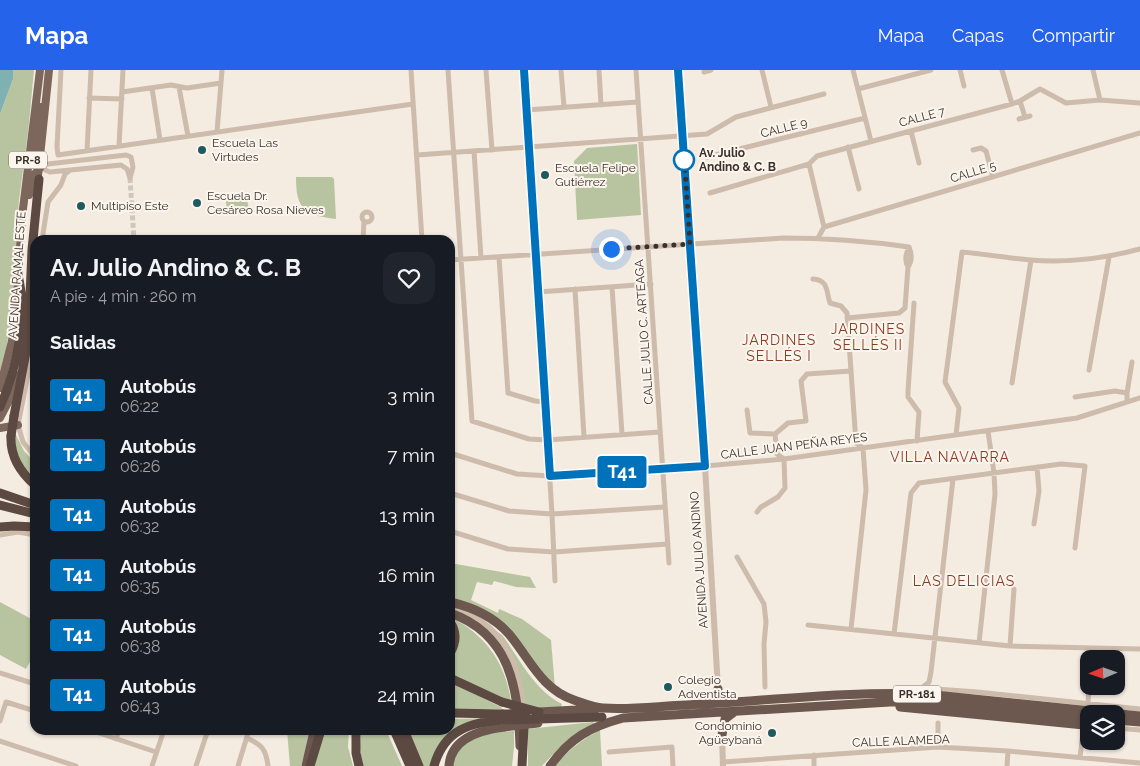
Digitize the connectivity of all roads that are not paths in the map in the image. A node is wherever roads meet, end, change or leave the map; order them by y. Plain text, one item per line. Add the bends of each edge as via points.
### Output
1 (40, 70) edge
2 (49, 70) edge
3 (61, 70) edge
4 (91, 70) edge
5 (123, 70) edge
6 (222, 70) edge
7 (411, 70) edge
8 (448, 70) edge
9 (486, 70) edge
10 (524, 70) edge
11 (561, 70) edge
12 (599, 70) edge
13 (636, 70) edge
14 (678, 70) edge
15 (711, 70) edge
16 (762, 70) edge
17 (854, 70) edge
18 (931, 70) edge
19 (960, 70) edge
20 (1002, 70) edge
21 (1093, 70) edge
22 (704, 72) dead end
23 (39, 80) junction
24 (221, 83) junction
25 (964, 86) dead end
26 (180, 87) junction
27 (152, 88) junction
28 (858, 89) junction
29 (122, 92) junction
30 (824, 94) dead end
31 (89, 98) junction
32 (122, 99) junction
33 (1100, 100) junction
34 (1020, 101) junction
35 (638, 102) junction
36 (413, 104) junction
37 (1012, 104) junction
38 (1140, 104) edge
39 (601, 105) junction
40 (564, 107) junction
41 (771, 107) junction
42 (526, 110) junction
43 (865, 118) junction
44 (1019, 119) dead end
45 (911, 131) junction
46 (217, 132) junction
47 (1140, 133) edge
48 (188, 136) junction
49 (682, 136) junction
50 (160, 140) junction
51 (640, 140) junction
52 (871, 141) junction
53 (119, 146) junction
54 (529, 147) junction
55 (848, 147) junction
56 (492, 150) junction
57 (973, 150) dead end
58 (87, 151) junction
59 (474, 151) junction
60 (454, 152) junction
61 (417, 155) junction
62 (707, 157) dead end
63 (919, 163) dead end
64 (808, 164) junction
65 (40, 168) junction
66 (70, 170) junction
67 (50, 172) junction
68 (993, 177) junction
69 (39, 179) junction
70 (58, 189) junction
71 (859, 189) dead end
72 (710, 193) dead end
73 (364, 221) dead end
74 (824, 228) junction
75 (33, 235) edge
76 (43, 235) edge
77 (363, 235) edge
78 (422, 235) edge
79 (818, 238) junction
80 (20, 239) junction
81 (690, 244) junction
82 (648, 247) junction
83 (1140, 249) edge
84 (536, 254) junction
85 (499, 257) junction
86 (1110, 257) junction
87 (481, 258) junction
88 (461, 259) junction
89 (455, 260) edge
90 (1031, 260) junction
91 (18, 275) junction
92 (813, 279) dead end
93 (650, 284) junction
94 (612, 287) junction
95 (575, 289) junction
96 (538, 292) junction
97 (914, 303) dead end
98 (30, 307) edge
99 (847, 318) junction
100 (1132, 362) dead end
101 (30, 364) edge
102 (1089, 370) dead end
103 (851, 371) junction
104 (1012, 383) dead end
105 (0, 388) edge
106 (1127, 392) junction
107 (1075, 397) dead end
108 (1140, 398) edge
109 (545, 402) junction
110 (1127, 402) junction
111 (0, 407) edge
112 (748, 410) dead end
113 (0, 418) edge
114 (18, 425) junction
115 (0, 428) edge
116 (988, 430) junction
117 (660, 432) junction
118 (622, 434) junction
119 (775, 434) junction
120 (956, 435) junction
121 (584, 437) junction
122 (547, 440) junction
123 (918, 441) junction
124 (863, 448) junction
125 (30, 451) edge
126 (455, 455) edge
127 (784, 459) junction
128 (705, 466) junction
129 (1037, 467) junction
130 (663, 469) junction
131 (994, 473) junction
132 (550, 476) junction
133 (953, 479) junction
134 (30, 480) edge
135 (0, 493) edge
136 (455, 495) edge
137 (30, 503) edge
138 (0, 505) edge
139 (665, 506) junction
140 (757, 512) dead end
141 (30, 513) edge
142 (552, 514) junction
143 (1034, 524) dead end
144 (0, 527) edge
145 (30, 527) edge
146 (455, 533) edge
147 (30, 534) edge
148 (0, 535) edge
149 (668, 544) junction
150 (1075, 548) dead end
151 (554, 552) junction
152 (736, 556) dead end
153 (669, 563) dead end
154 (555, 581) dead end
155 (1014, 590) dead end
156 (455, 603) edge
157 (455, 608) edge
158 (455, 616) edge
159 (808, 625) dead end
160 (851, 629) junction
161 (894, 634) junction
162 (936, 638) junction
163 (979, 643) junction
164 (1010, 646) junction
165 (1094, 648) joint
166 (1140, 649) edge
167 (932, 672) junction
168 (0, 673) edge
169 (455, 680) edge
170 (30, 682) edge
171 (765, 687) dead end
172 (922, 688) junction
173 (718, 689) junction
174 (940, 689) junction
175 (834, 695) junction
176 (1088, 695) edge
177 (730, 702) junction
178 (1088, 703) junction
179 (707, 704) junction
180 (862, 704) junction
181 (1000, 706) junction
182 (1140, 709) edge
183 (30, 710) edge
184 (734, 712) junction
185 (602, 713) junction
186 (455, 714) edge
187 (698, 714) junction
188 (710, 714) junction
189 (1140, 716) edge
190 (538, 718) junction
191 (0, 720) edge
192 (503, 720) junction
193 (1080, 721) edge
194 (1080, 721) edge
195 (1125, 721) edge
196 (1140, 722) edge
197 (938, 723) dead end
198 (524, 727) junction
199 (1125, 729) edge
200 (1140, 730) edge
201 (455, 734) edge
202 (104, 735) edge
203 (117, 735) edge
204 (162, 735) edge
205 (206, 735) edge
206 (247, 735) edge
207 (313, 735) edge
208 (319, 735) edge
209 (356, 735) edge
210 (396, 735) edge
211 (406, 735) edge
212 (454, 735) edge
213 (722, 735) junction
214 (246, 738) junction
215 (116, 739) junction
216 (0, 740) edge
217 (938, 748) junction
218 (1081, 750) edge
219 (156, 752) junction
220 (609, 752) dead end
221 (1008, 752) junction
222 (814, 755) junction
223 (1080, 757) junction
224 (51, 758) junction
225 (769, 758) junction
226 (1140, 763) edge
227 (723, 764) edge
228 (48, 766) edge
229 (76, 766) edge
230 (152, 766) edge
231 (196, 766) edge
232 (238, 766) edge
233 (268, 766) edge
234 (306, 766) edge
235 (310, 766) edge
236 (359, 766) edge
237 (410, 766) edge
238 (419, 766) edge
239 (434, 766) edge
240 (449, 766) edge
241 (518, 766) edge
242 (522, 766) edge
243 (526, 766) edge
244 (550, 766) edge
245 (673, 766) edge
246 (770, 766) edge
247 (814, 766) edge
248 (1007, 766) edge

1 - 23 main road, AVENIDA RAMAL ESTE / PR-8
2 - 65 main road, AVENIDA RAMAL ESTE / PR-8
3 - 58 street via 58,155
4 - 31 street
5 - 29 street
6 - 24 street
7 - 36 street
8 - 60 street
9 - 56 street
10 - 42 street
11 - 40 street
12 - 39 street
13 - 35 street, CALLE JULIO C. ARTEAGA
14 - 49 street, AVENIDA JULIO ANDINO
15 - 22 street
16 - 41 street
17 - 28 street
18 - 28 street
19 - 25 street
20 - 37 street
21 - 33 street
23 - 65 main road via 35,154
23 - 80 main road, AVENIDA RAMAL ESTE / PR-8
24 - 26 street
24 - 46 street
26 - 27 street
26 - 48 street
27 - 29 street
27 - 50 street
28 - 43 street
29 - 32 street
30 - 41 street
31 - 32 street
31 - 58 street
32 - 53 street
33 - 34 street, CALLE 7 via 1066,103 1040,89
33 - 38 street, CALLE 7
34 - 37 street, CALLE 7
34 - 44 street via 1028,117
35 - 39 street
35 - 51 street, CALLE JULIO C. ARTEAGA
36 - 46 street
36 - 61 street
37 - 45 street, CALLE 7
39 - 40 street
40 - 42 street
41 - 49 street via 736,117 707,134
42 - 54 street
43 - 52 street
43 - 62 street, CALLE 9
45 - 52 street, CALLE 7
45 - 63 street
46 - 48 street
47 - 68 street, CALLE 5
48 - 50 street
49 - 51 street
49 - 81 street, AVENIDA JULIO ANDINO
50 - 53 street
51 - 54 street
51 - 82 street, CALLE JULIO C. ARTEAGA
52 - 55 street, CALLE 7
53 - 58 street
54 - 56 street
54 - 84 street
55 - 64 street, CALLE 7 via 817,156
55 - 71 street
56 - 59 street
57 - 68 street via 981,148 986,152
59 - 60 street
59 - 87 street
60 - 61 street
60 - 88 street
61 - 78 street
64 - 72 street, CALLE 7
64 - 74 street
65 - 66 street via 48,164 126,154 131,157 133,166 130,178 127,168 121,165
65 - 67 street
65 - 69 main road, AVENIDA RAMAL ESTE / PR-8
65 - 80 main road via 32,179 26,222
66 - 67 street
66 - 70 street
67 - 69 street
67 - 70 street via 56,175
68 - 74 street, CALLE 5
69 - 75 highway, bridge
69 - 113 main road, AVENIDA RAMAL ESTE / PR-8 via 30,228 22,350 16,382
70 - 76 street via 47,207
73 - 77 street
74 - 79 street
79 - 81 street
79 - 99 street via 909,247 911,258 903,312
80 - 91 main road, AVENIDA RAMAL ESTE / PR-8
81 - 82 street
81 - 128 street, AVENIDA JULIO ANDINO
82 - 84 street
82 - 93 street, CALLE JULIO C. ARTEAGA
83 - 86 street
84 - 85 street
84 - 96 street
85 - 87 street
85 - 109 street via 508,393
86 - 90 street
86 - 102 street
87 - 88 street
88 - 89 street
88 - 122 street via 472,421
90 - 104 street
90 - 120 street via 962,252 945,382 959,408
91 - 105 main road, AVENIDA RAMAL ESTE / PR-8 via 12,341
91 - 111 highway via 22,297 19,334 11,376
92 - 99 street via 824,282 830,303 843,307
93 - 94 street
93 - 117 street, CALLE JULIO C. ARTEAGA
94 - 95 street
94 - 118 street
95 - 96 street
95 - 121 street
96 - 109 street
97 - 123 street via 908,397 919,412
98 - 134 highway, bridge via 29,335 11,436 17,465
99 - 103 street
100 - 106 street
101 - 114 street
103 - 119 street via 807,374 802,381 806,421 788,424
103 - 124 street via 856,443
106 - 107 street
106 - 110 street
108 - 110 street, CALLE JUAN PEÑA REYES
109 - 122 street
110 - 116 street, CALLE JUAN PEÑA REYES via 1077,418
112 - 119 street via 750,433
114 - 115 main road
114 - 125 street via 22,442
116 - 120 street, CALLE JUAN PEÑA REYES
116 - 131 street
117 - 118 street
117 - 130 street, CALLE JULIO C. ARTEAGA
118 - 121 street
119 - 127 street via 777,454
120 - 123 street, CALLE JUAN PEÑA REYES
121 - 122 street
122 - 132 street
123 - 124 street, CALLE JUAN PEÑA REYES
124 - 127 street, CALLE JUAN PEÑA REYES
124 - 160 street via 866,490
126 - 132 street, CALLE JUAN PEÑA REYES via 517,474
127 - 128 street, CALLE JUAN PEÑA REYES
127 - 140 street via 785,488
128 - 130 street, CALLE JUAN PEÑA REYES
128 - 173 street, AVENIDA JULIO ANDINO
129 - 131 street
129 - 143 street via 1039,491
129 - 150 street via 1060,464 1084,466
130 - 132 street, CALLE JUAN PEÑA REYES
130 - 139 street, CALLE JULIO C. ARTEAGA
131 - 133 street
131 - 163 street via 995,494
132 - 142 street
133 - 161 street via 920,483 911,493
133 - 162 street
135 - 137 highway
136 - 142 street via 509,511
138 - 141 highway
139 - 142 street
139 - 149 street, CALLE JULIO C. ARTEAGA
142 - 151 street
144 - 145 highway
146 - 151 street via 508,549
147 - 148 street
149 - 151 street
149 - 153 street, CALLE JULIO C. ARTEAGA
151 - 154 street
152 - 171 street via 764,604
155 - 164 street
156 - 185 highway via 468,606 495,621 551,688
157 - 198 street via 483,621 512,659 520,684
158 - 241 highway via 488,636 501,652 508,668 513,680 520,736
159 - 160 street
160 - 161 street
161 - 162 street
162 - 163 street
162 - 167 street
163 - 164 street
164 - 165 street
165 - 166 street
167 - 172 street via 929,682
167 - 174 street via 933,683
168 - 170 street
169 - 190 highway, bridge
172 - 174 street
172 - 175 highway
173 - 177 highway
173 - 179 highway
174 - 178 street
175 - 177 highway, PR-181
175 - 181 highway, PR-181 via 925,694
176 - 178 street
177 - 179 highway, PR-181
178 - 182 street
179 - 185 highway, PR-181
180 - 181 highway, PR-181 via 925,701
180 - 184 highway, PR-181
180 - 194 highway
181 - 189 highway, PR-181
181 - 193 highway, PR-181
183 - 191 street via 6,702
184 - 188 highway, PR-181
184 - 213 highway via 725,718
185 - 187 highway, PR-181
185 - 190 highway, PR-181
186 - 192 highway
187 - 188 highway, PR-181
187 - 244 highway via 623,718 604,723 569,744
188 - 213 highway via 719,724
190 - 192 highway, bridge
190 - 192 highway, bridge
192 - 201 highway via 472,724
192 - 240 highway via 464,739 452,752
195 - 196 highway
197 - 217 street
198 - 242 highway
198 - 243 street
199 - 200 street
202 - 215 street
203 - 215 street
204 - 219 street
205 - 231 street
206 - 214 street
207 - 234 highway
208 - 235 highway
209 - 236 highway
210 - 237 highway
211 - 238 highway
212 - 239 highway via 440,750
213 - 227 street
214 - 232 street
214 - 233 street via 260,745
215 - 219 street
216 - 224 street
217 - 221 street, CALLE ALAMEDA
217 - 222 street, CALLE ALAMEDA
218 - 223 street
219 - 230 street
220 - 245 street via 672,747
221 - 223 street, CALLE ALAMEDA
221 - 248 street
222 - 225 street, CALLE ALAMEDA
222 - 247 street
223 - 226 street, CALLE ALAMEDA
224 - 228 street
224 - 229 street
225 - 227 street, CALLE ALAMEDA
225 - 246 street

